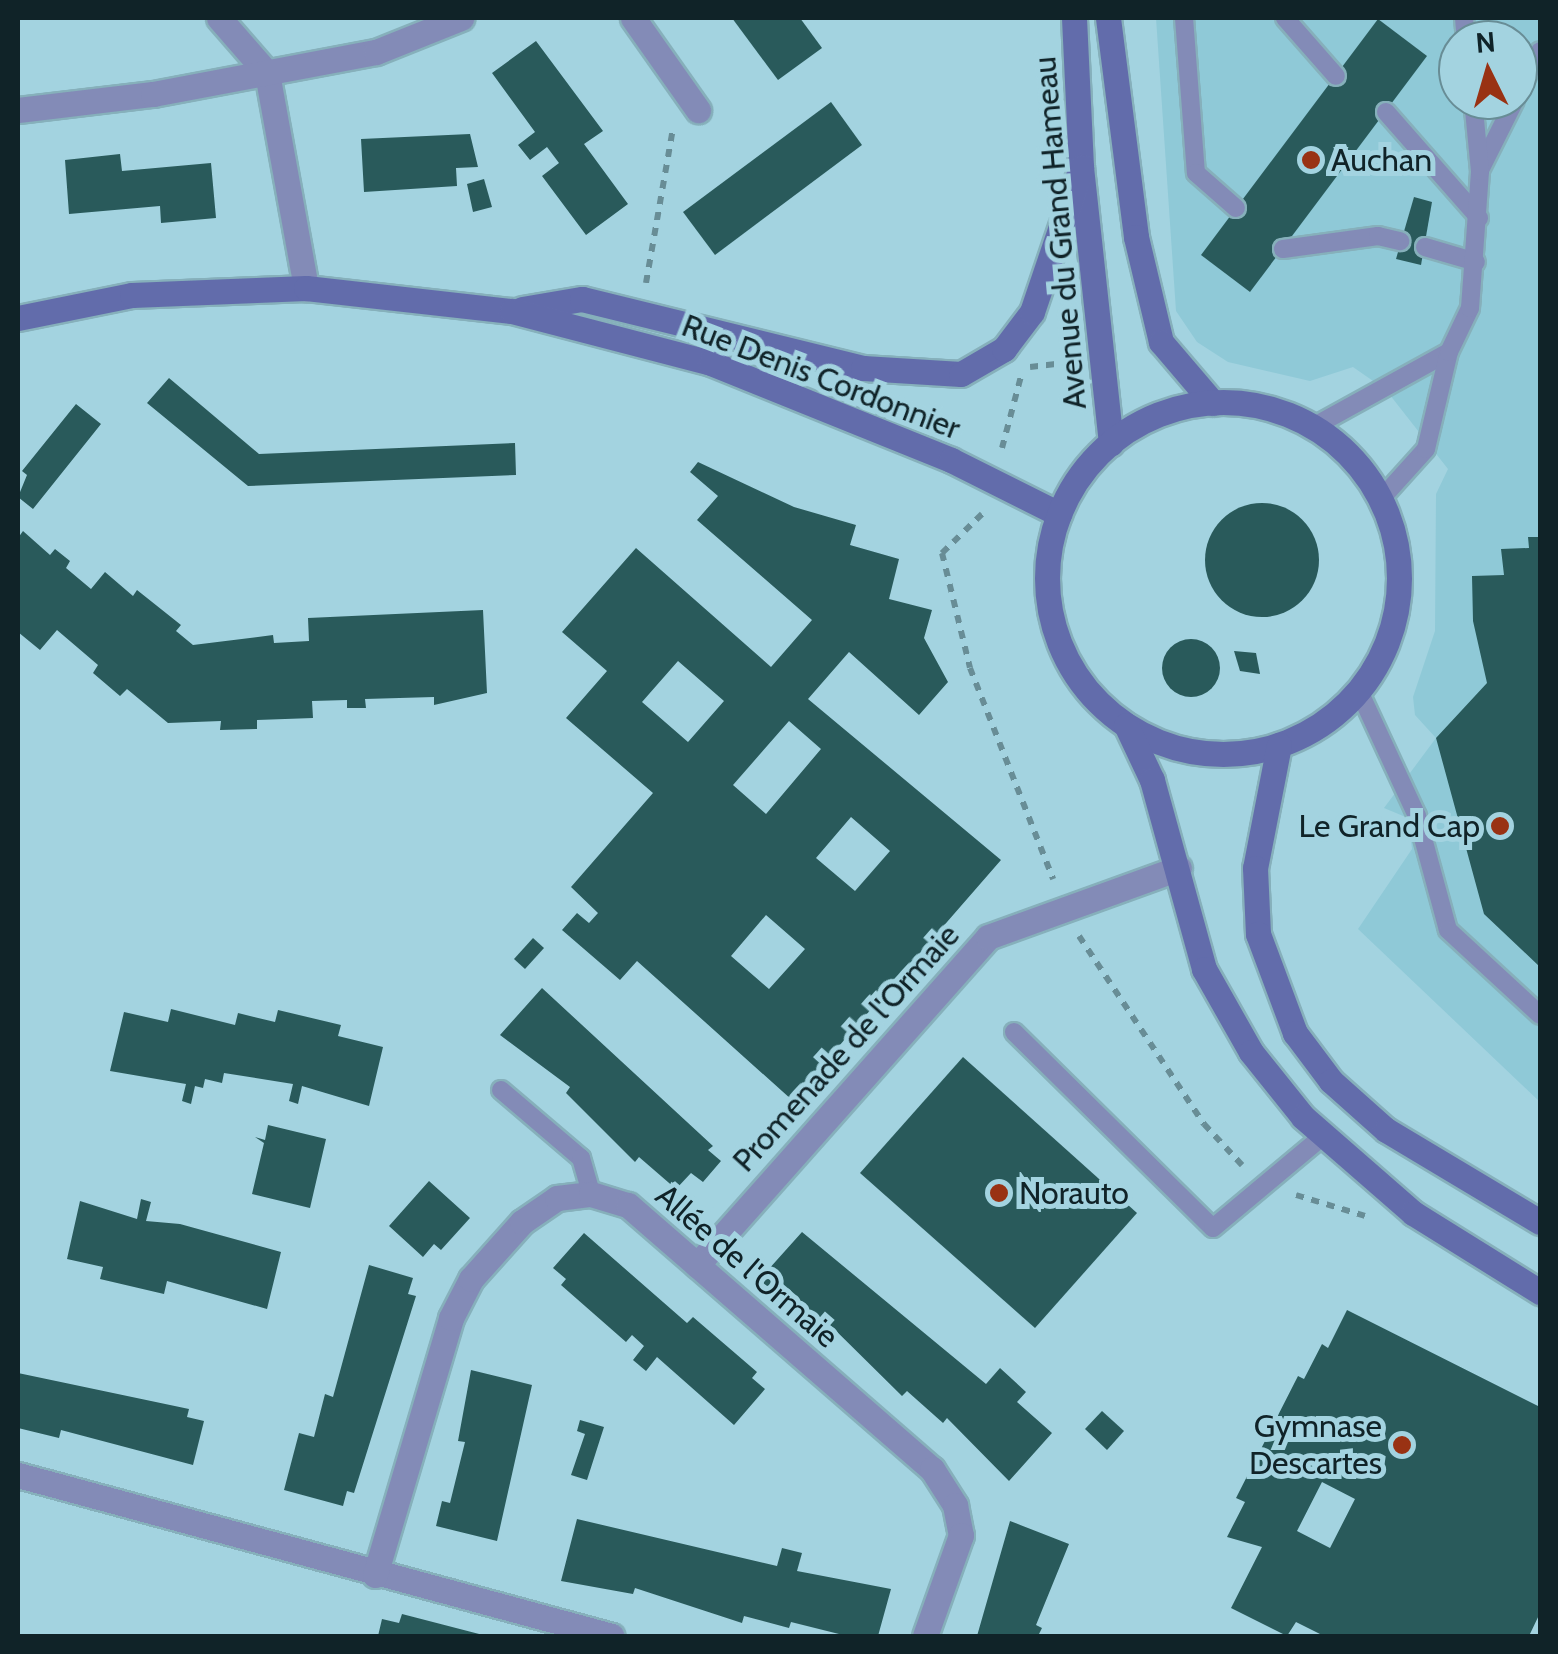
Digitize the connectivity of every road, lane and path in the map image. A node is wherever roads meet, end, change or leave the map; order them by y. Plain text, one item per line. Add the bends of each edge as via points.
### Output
1 (220, 18) edge
2 (461, 18) edge
3 (633, 18) edge
4 (1074, 18) edge
5 (1108, 18) edge
6 (1184, 18) edge
7 (1285, 18) edge
8 (267, 73) junction
9 (1336, 76) dead end
10 (18, 110) edge
11 (698, 110) joint
12 (1386, 112) dead end
13 (1475, 120) edge
14 (1505, 120) edge
15 (1082, 167) junction
16 (1480, 170) junction
17 (1236, 208) dead end
18 (1478, 218) junction
19 (1400, 241) dead end
20 (1425, 248) dead end
21 (1283, 249) dead end
22 (1476, 262) junction
23 (306, 288) junction
24 (644, 294) dead end
25 (512, 311) junction
26 (18, 318) edge
27 (1449, 352) junction
28 (1079, 361) dead end
29 (1213, 403) junction
30 (1313, 427) junction
31 (1111, 443) junction
32 (1002, 448) dead end
33 (1380, 499) junction
34 (982, 514) dead end
35 (1058, 514) junction
36 (1359, 690) junction
37 (1126, 725) junction
38 (1279, 745) junction
39 (1179, 868) junction
40 (1065, 909) junction
41 (1540, 1015) edge
42 (1014, 1032) dead end
43 (501, 1090) dead end
44 (1323, 1136) junction
45 (1266, 1184) junction
46 (591, 1194) junction
47 (1540, 1222) edge
48 (697, 1266) junction
49 (1540, 1292) edge
50 (18, 1475) edge
51 (375, 1575) junction
52 (612, 1636) edge
53 (925, 1636) edge

1 - 8 street
2 - 8 street via 376,52
3 - 11 street
4 - 15 main road, Avenue du Grand Hameau
5 - 29 main road via 1136,237 1161,342
6 - 17 lane via 1196,173
7 - 9 lane
8 - 10 street
8 - 23 street
11 - 24 path via 669,133
12 - 18 lane
13 - 16 lane
14 - 16 lane
15 - 25 main road via 1032,312 1004,349 961,374 864,368 582,299
15 - 31 main road, Avenue du Grand Hameau
16 - 18 lane
18 - 22 lane
19 - 21 lane via 1378,236
20 - 22 lane
22 - 27 lane via 1470,308
23 - 25 main road, Rue Denis Cordonnier
23 - 26 main road, Rue Denis Cordonnier via 132,295
25 - 35 main road, Rue Denis Cordonnier via 711,363 951,460
27 - 30 lane
27 - 33 lane via 1426,450
28 - 32 path via 1022,368
29 - 30 main road, Avenue du Grand Hameau via 1248,404
29 - 31 main road, Avenue du Grand Hameau via 1142,422
30 - 33 main road, Avenue du Grand Hameau via 1363,471
31 - 35 main road, Avenue du Grand Hameau via 1080,475
33 - 36 main road, Avenue du Grand Hameau via 1394,537 1396,604 1381,656
34 - 40 path via 942,553 970,668
35 - 37 main road, Avenue du Grand Hameau via 1046,580 1050,614 1077,677
36 - 38 main road, Avenue du Grand Hameau via 1336,714
36 - 41 lane via 1417,816 1448,930
37 - 38 main road, Avenue du Grand Hameau via 1200,753
37 - 39 main road, Avenue du Grand Hameau via 1152,780
38 - 47 main road via 1255,868 1258,934 1295,1033 1331,1081 1386,1130
39 - 40 street, Promenade de l'Ormaie
39 - 44 main road, Avenue du Grand Hameau via 1192,933 1220,1002 1251,1052
40 - 45 path via 1090,959 1204,1124
40 - 48 street, Promenade de l'Ormaie via 988,936
42 - 45 lane via 1213,1228
43 - 46 lane via 582,1158
44 - 45 lane
44 - 49 main road, Avenue du Grand Hameau via 1413,1213
46 - 48 street, Allée de l'Ormaie via 628,1205
46 - 51 street via 557,1198 522,1222 471,1279 451,1318
48 - 53 street, Allée de l'Ormaie via 932,1468 955,1505 960,1535
50 - 51 street
51 - 52 street

